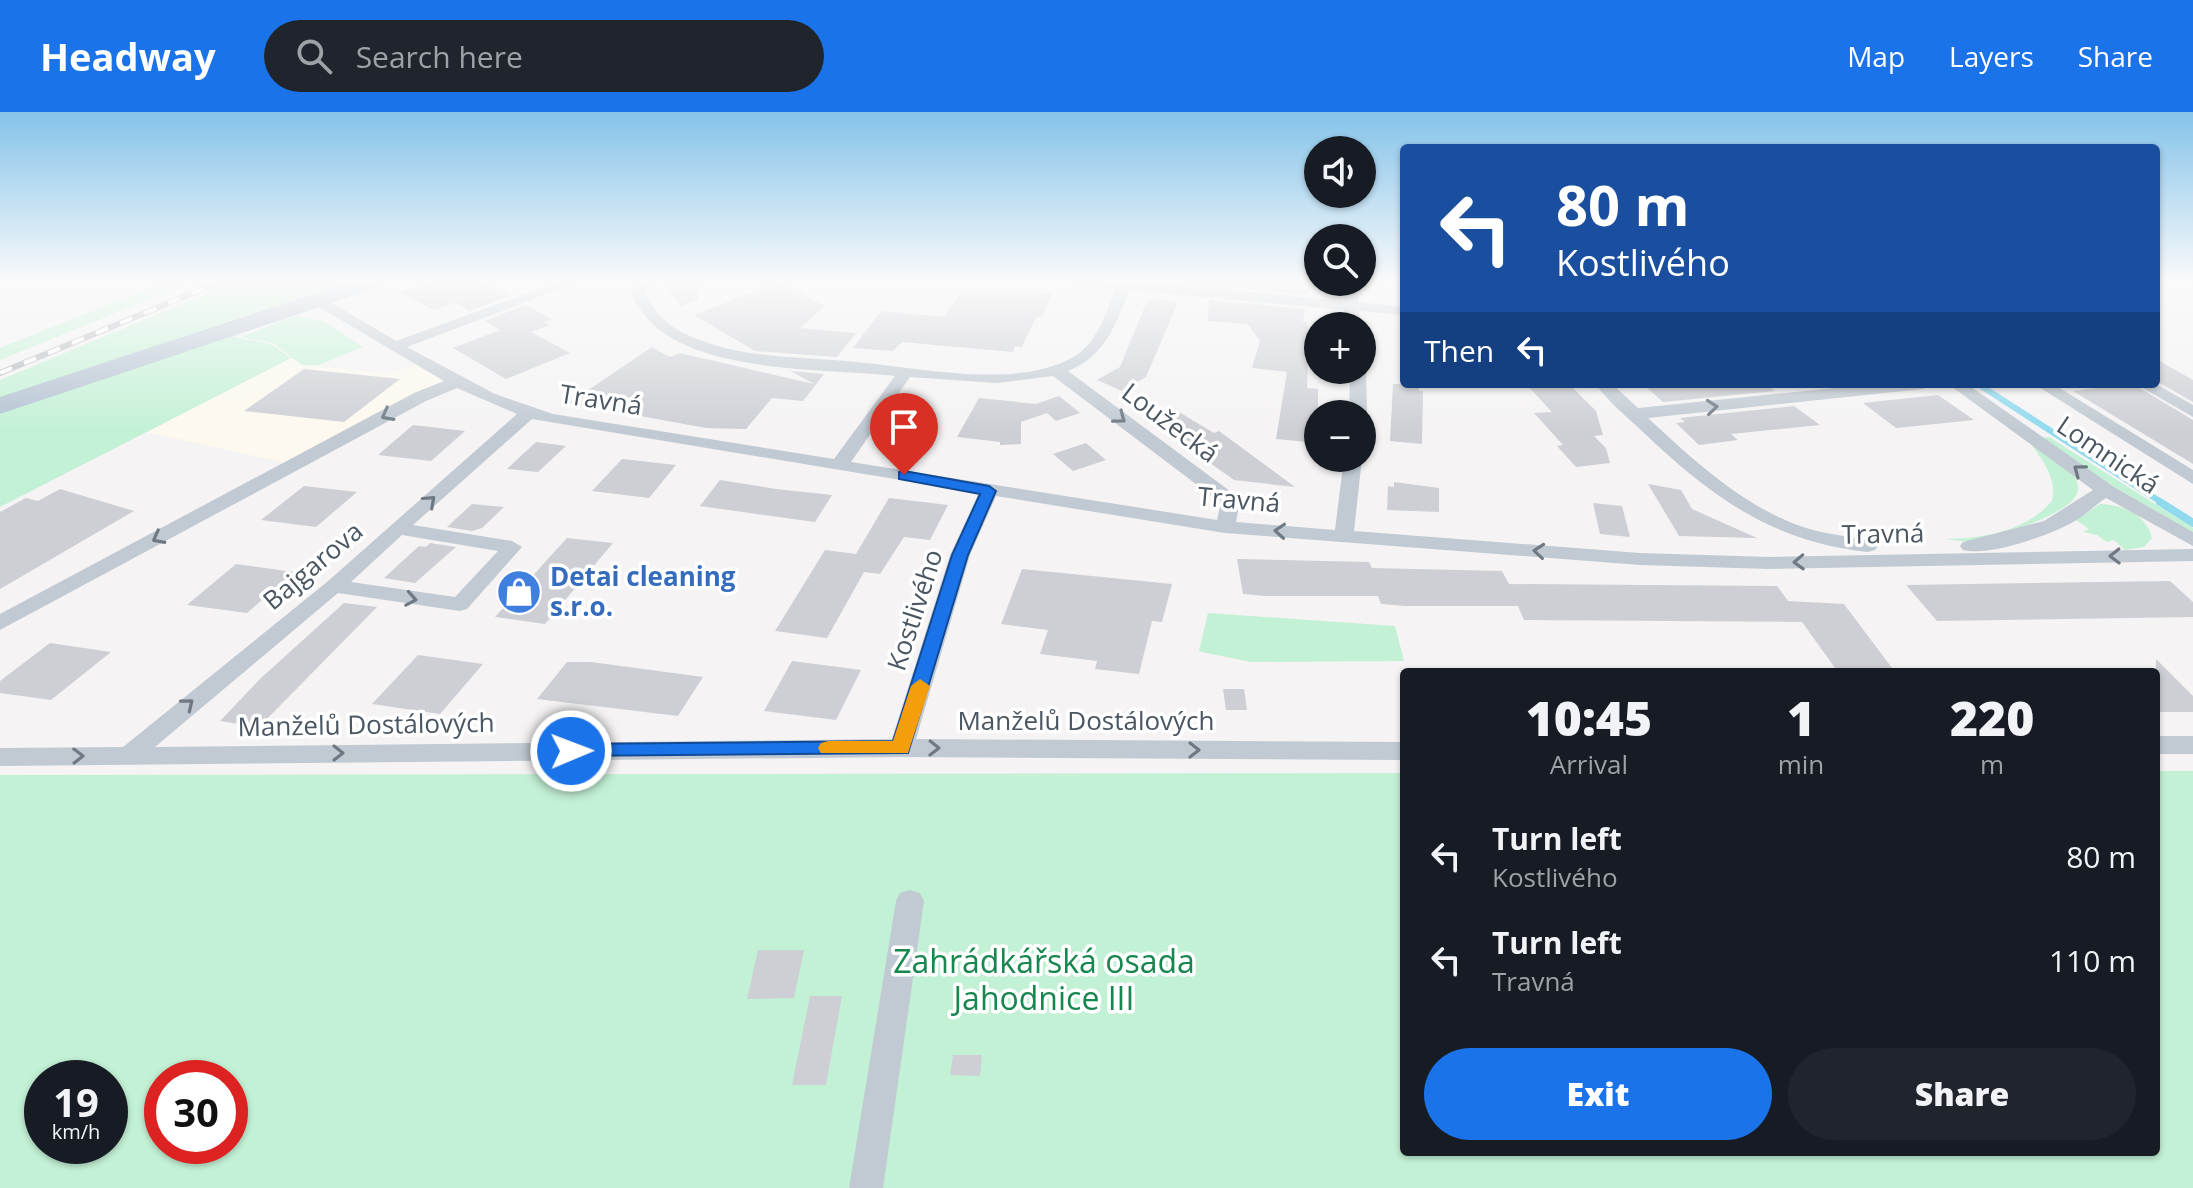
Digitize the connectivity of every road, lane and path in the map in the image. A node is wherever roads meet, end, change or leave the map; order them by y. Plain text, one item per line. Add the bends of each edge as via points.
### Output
1 (224, 331) edge
2 (371, 331) edge
3 (436, 331) edge
4 (669, 331) edge
5 (1103, 331) edge
6 (396, 346) junction
7 (1057, 371) junction
8 (906, 372) junction
9 (457, 382) junction
10 (1607, 388) edge
11 (1788, 388) edge
12 (1888, 388) edge
13 (1962, 388) edge
14 (2048, 388) edge
15 (2151, 388) edge
16 (1801, 398) junction
17 (0, 406) edge
18 (2193, 412) edge
19 (528, 413) junction
20 (1634, 414) junction
21 (840, 464) junction
22 (1351, 472) edge
23 (2193, 478) edge
24 (989, 491) junction
25 (2107, 491) junction
26 (1225, 527) junction
27 (399, 529) junction
28 (1344, 535) junction
29 (2193, 540) edge
30 (2193, 555) edge
31 (334, 586) junction
32 (0, 623) edge
33 (2160, 745) edge
34 (2193, 745) edge
35 (901, 748) junction
36 (1400, 751) edge
37 (129, 755) junction
38 (0, 757) edge
39 (910, 901) dead end
40 (866, 1188) edge

1 - 17 main road
2 - 6 street, Travná
3 - 6 street
4 - 8 street via 752,356
5 - 7 street via 1084,358
6 - 9 street, Travná
7 - 8 street via 990,378
7 -> 26 street, Loužecká via 1231,501
8 - 21 street
9 - 19 street, Travná
9 -> 32 street
10 - 20 street
11 - 16 street
12 - 16 street
25 -> 13 street, Lomnická
14 - 23 street
15 - 18 street
20 -> 16 street
19 - 21 street, Travná
27 -> 19 street, Bajgarova
20 - 25 street via 1725,494 1839,546 1990,545 2072,515 2087,498
21 - 24 street, Travná
22 - 28 street
24 - 26 street, Travná
24 - 35 street, Kostlivého via 960,555
25 - 29 street, Lomnická
28 -> 26 street, Travná
27 - 31 street, Bajgarova
31 -> 27 street via 460,604 512,547
30 -> 28 street, Travná via 1770,563 1640,559
37 -> 31 street, Bajgarova
33 - 34 street
35 -> 36 street, Manželů Dostálových
37 -> 35 street, Manželů Dostálových
38 -> 37 street, Manželů Dostálových
39 - 40 street

